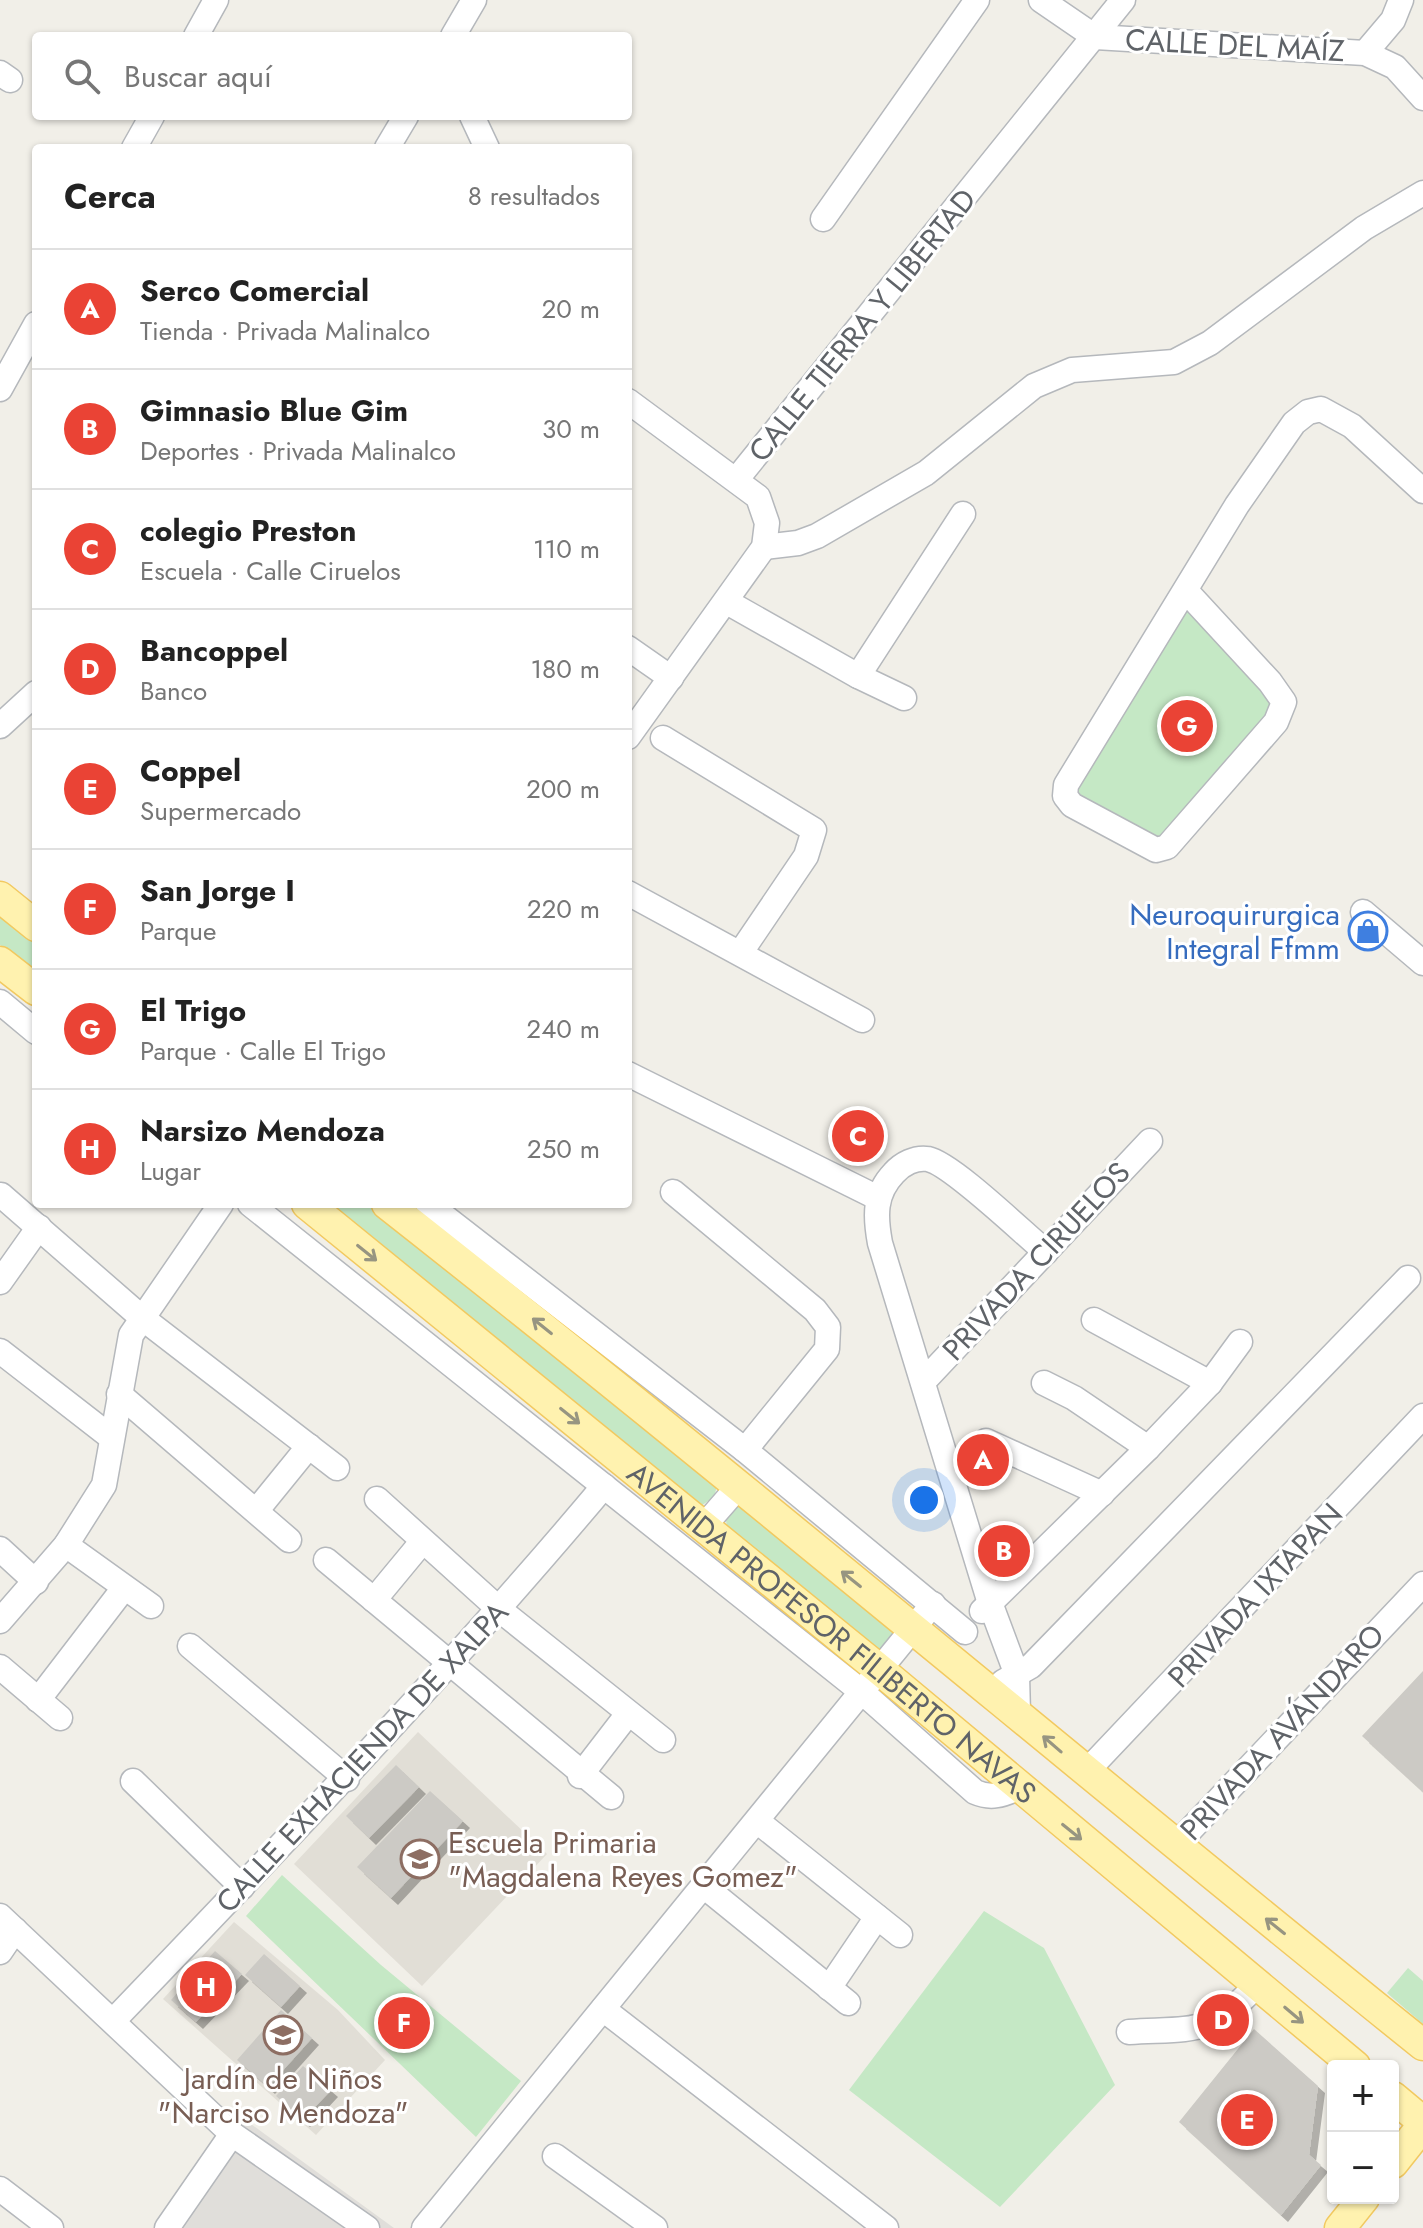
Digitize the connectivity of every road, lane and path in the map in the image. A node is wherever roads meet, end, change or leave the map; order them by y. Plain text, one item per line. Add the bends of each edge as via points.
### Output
1 (216, 0) edge
2 (474, 0) edge
3 (977, 0) edge
4 (1041, 0) edge
5 (1123, 0) edge
6 (1401, 0) edge
7 (198, 32) edge
8 (455, 32) edge
9 (1095, 37) junction
10 (1365, 53) junction
11 (1423, 98) edge
12 (150, 120) edge
13 (404, 120) edge
14 (474, 120) edge
15 (136, 144) edge
16 (389, 144) edge
17 (485, 144) edge
18 (1423, 193) edge
19 (823, 219) dead end
20 (32, 331) edge
21 (0, 389) edge
22 (632, 404) edge
23 (736, 480) junction
24 (1423, 491) edge
25 (963, 514) dead end
26 (764, 547) junction
27 (1186, 591) junction
28 (727, 602) junction
29 (632, 651) edge
30 (858, 676) junction
31 (671, 678) junction
32 (32, 697) edge
33 (904, 698) dead end
34 (0, 726) edge
35 (632, 732) edge
36 (663, 738) dead end
37 (632, 895) edge
38 (0, 897) edge
39 (1363, 912) dead end
40 (32, 923) edge
41 (741, 952) junction
42 (1420, 954) edge
43 (0, 962) edge
44 (32, 987) edge
45 (0, 1002) edge
46 (862, 1020) dead end
47 (32, 1029) edge
48 (632, 1076) edge
49 (1150, 1141) dead end
50 (673, 1192) dead end
51 (1, 1195) edge
52 (878, 1198) junction
53 (218, 1208) edge
54 (255, 1208) edge
55 (312, 1208) edge
56 (392, 1208) edge
57 (433, 1208) edge
58 (39, 1227) junction
59 (1046, 1252) junction
60 (1408, 1278) dead end
61 (0, 1282) edge
62 (141, 1317) junction
63 (1094, 1320) dead end
64 (1240, 1342) dead end
65 (0, 1351) edge
66 (923, 1382) junction
67 (1044, 1383) dead end
68 (1210, 1383) junction
69 (119, 1394) junction
70 (1423, 1416) edge
71 (112, 1438) junction
72 (986, 1441) dead end
73 (309, 1446) junction
74 (1148, 1448) junction
75 (745, 1450) junction
76 (337, 1468) dead end
77 (604, 1486) junction
78 (738, 1487) junction
79 (1102, 1494) junction
80 (377, 1499) dead end
81 (257, 1510) junction
82 (704, 1526) junction
83 (289, 1540) dead end
84 (422, 1542) junction
85 (66, 1545) junction
86 (0, 1549) edge
87 (326, 1560) dead end
88 (36, 1582) junction
89 (1423, 1584) edge
90 (124, 1588) junction
91 (374, 1600) junction
92 (989, 1600) junction
93 (933, 1604) junction
94 (151, 1606) dead end
95 (500, 1610) junction
96 (0, 1621) edge
97 (913, 1629) junction
98 (965, 1632) junction
99 (190, 1646) dead end
100 (944, 1656) junction
101 (448, 1663) junction
102 (0, 1667) edge
103 (1017, 1675) junction
104 (871, 1681) junction
105 (988, 1689) junction
106 (38, 1700) junction
107 (1018, 1714) junction
108 (627, 1715) junction
109 (60, 1718) dead end
110 (663, 1740) dead end
111 (1086, 1772) junction
112 (580, 1776) junction
113 (347, 1779) junction
114 (133, 1781) dead end
115 (611, 1797) dead end
116 (757, 1821) junction
117 (1175, 1846) junction
118 (242, 1887) junction
119 (705, 1887) junction
120 (877, 1917) junction
121 (8, 1923) edge
122 (900, 1935) dead end
123 (0, 1952) edge
124 (1257, 1985) junction
125 (603, 2009) junction
126 (113, 2021) junction
127 (1129, 2032) dead end
128 (1423, 2045) edge
129 (1348, 2060) edge
130 (1399, 2102) edge
131 (1423, 2123) edge
132 (232, 2134) junction
133 (1399, 2155) edge
134 (555, 2156) dead end
135 (0, 2189) edge
136 (1359, 2204) edge
137 (877, 2225) edge
138 (51, 2228) edge
139 (167, 2228) edge
140 (367, 2228) edge
141 (424, 2228) edge
142 (655, 2228) edge
143 (1340, 2228) edge

1 - 7 street
2 - 8 street
3 - 19 street
4 - 9 street, CALLE DEL MAÍZ
5 - 9 street, CALLE TIERRA Y LIBERTAD
6 - 10 street via 1393,20
9 - 10 street, CALLE DEL MAÍZ
9 - 23 street, CALLE TIERRA Y LIBERTAD
10 - 11 street, CALLE DEL MAÍZ via 1395,67
12 - 15 street
13 - 16 street
14 - 17 street
18 - 26 street via 1364,228 1210,343 1174,362 1054,376 1034,386 926,473 872,505 807,540
20 - 21 street
22 - 23 street
23 - 26 street, CALLE TIERRA Y LIBERTAD via 758,497 765,512
24 - 27 street via 1352,426 1321,409 1308,412 1294,423 1237,505
25 - 30 street
26 - 28 street
27 - 27 street via 1284,702 1276,722 1167,847 1156,850 1072,805 1065,796 1071,775
28 - 30 street
28 - 31 street
29 - 31 street
30 - 33 street
31 - 35 street
32 - 34 street
36 - 41 street via 814,830 806,856
37 - 41 street
38 - 40 main road
39 - 42 street
41 - 46 street
43 - 44 main road
45 - 47 street
48 - 52 street
49 - 59 street, PRIVADA CIRUELOS
50 - 75 street via 815,1310 828,1327 827,1349
51 - 58 street
52 - 59 street via 897,1170 910,1161 928,1159 950,1171
52 - 66 street via 880,1243
53 - 62 street
54 - 77 street
55 -> 82 main road, AVENIDA PROFESOR FILIBERTO NAVAS
78 -> 56 main road, AVENIDA PROFESOR FILIBERTO NAVAS
57 - 75 street
58 - 61 street
58 - 62 street
59 - 66 street, PRIVADA CIRUELOS
60 - 103 street
62 - 69 street via 131,1335
62 - 73 street
63 - 68 street
64 - 68 street
65 - 71 street
66 - 92 street
67 - 74 street
68 - 74 street
69 - 71 street
69 - 81 street
70 - 111 street, PRIVADA IXTAPAN
71 - 85 street via 104,1485
72 - 79 street
73 - 76 street
73 - 81 street
74 - 79 street
75 - 93 street
77 - 95 street, CALLE EXHACIENDA DE XALPA
77 - 104 street
78 - 82 street
97 -> 78 main road, AVENIDA PROFESOR FILIBERTO NAVAS
79 - 92 street
80 - 84 street
81 - 83 street
82 - 104 main road, AVENIDA PROFESOR FILIBERTO NAVAS
84 - 91 street
84 - 95 street
85 - 88 street
85 - 90 street
86 - 88 street
87 - 91 street
88 - 96 street
89 - 117 street, PRIVADA AVÁNDARO
90 - 94 street
90 - 106 street
91 - 101 street
92 - 98 street
92 - 103 street
93 - 97 street
93 - 98 street
95 - 101 street, CALLE EXHACIENDA DE XALPA
95 - 108 street
97 - 100 main road, AVENIDA PROFESOR FILIBERTO NAVAS
97 - 104 street
98 - 100 street
99 - 113 street
100 - 105 main road, AVENIDA PROFESOR FILIBERTO NAVAS
101 - 112 street
101 - 113 street, CALLE EXHACIENDA DE XALPA
102 - 106 street
103 - 105 street
103 - 107 street
104 - 116 street
104 -> 124 main road, AVENIDA PROFESOR FILIBERTO NAVAS via 1018,1788
105 - 107 main road, AVENIDA PROFESOR FILIBERTO NAVAS
106 - 109 street
111 -> 107 main road, AVENIDA PROFESOR FILIBERTO NAVAS
108 - 110 street
108 - 112 street
111 - 117 main road, AVENIDA PROFESOR FILIBERTO NAVAS
112 - 115 street
113 - 118 street, CALLE EXHACIENDA DE XALPA
114 - 118 street
116 - 119 street
116 - 120 street
128 -> 117 main road, AVENIDA PROFESOR FILIBERTO NAVAS
118 - 126 street, CALLE EXHACIENDA DE XALPA
119 - 120 street via 838,1996
119 - 125 street
120 - 122 street
121 - 123 street
121 - 126 street
124 - 127 street via 1227,2015 1206,2027
124 -> 129 main road, AVENIDA PROFESOR FILIBERTO NAVAS
125 - 137 street
125 - 141 street
126 - 132 street
130 - 131 main road
131 - 133 main road
132 - 139 street
132 - 140 street
134 - 142 street
135 - 138 street
136 - 143 main road

